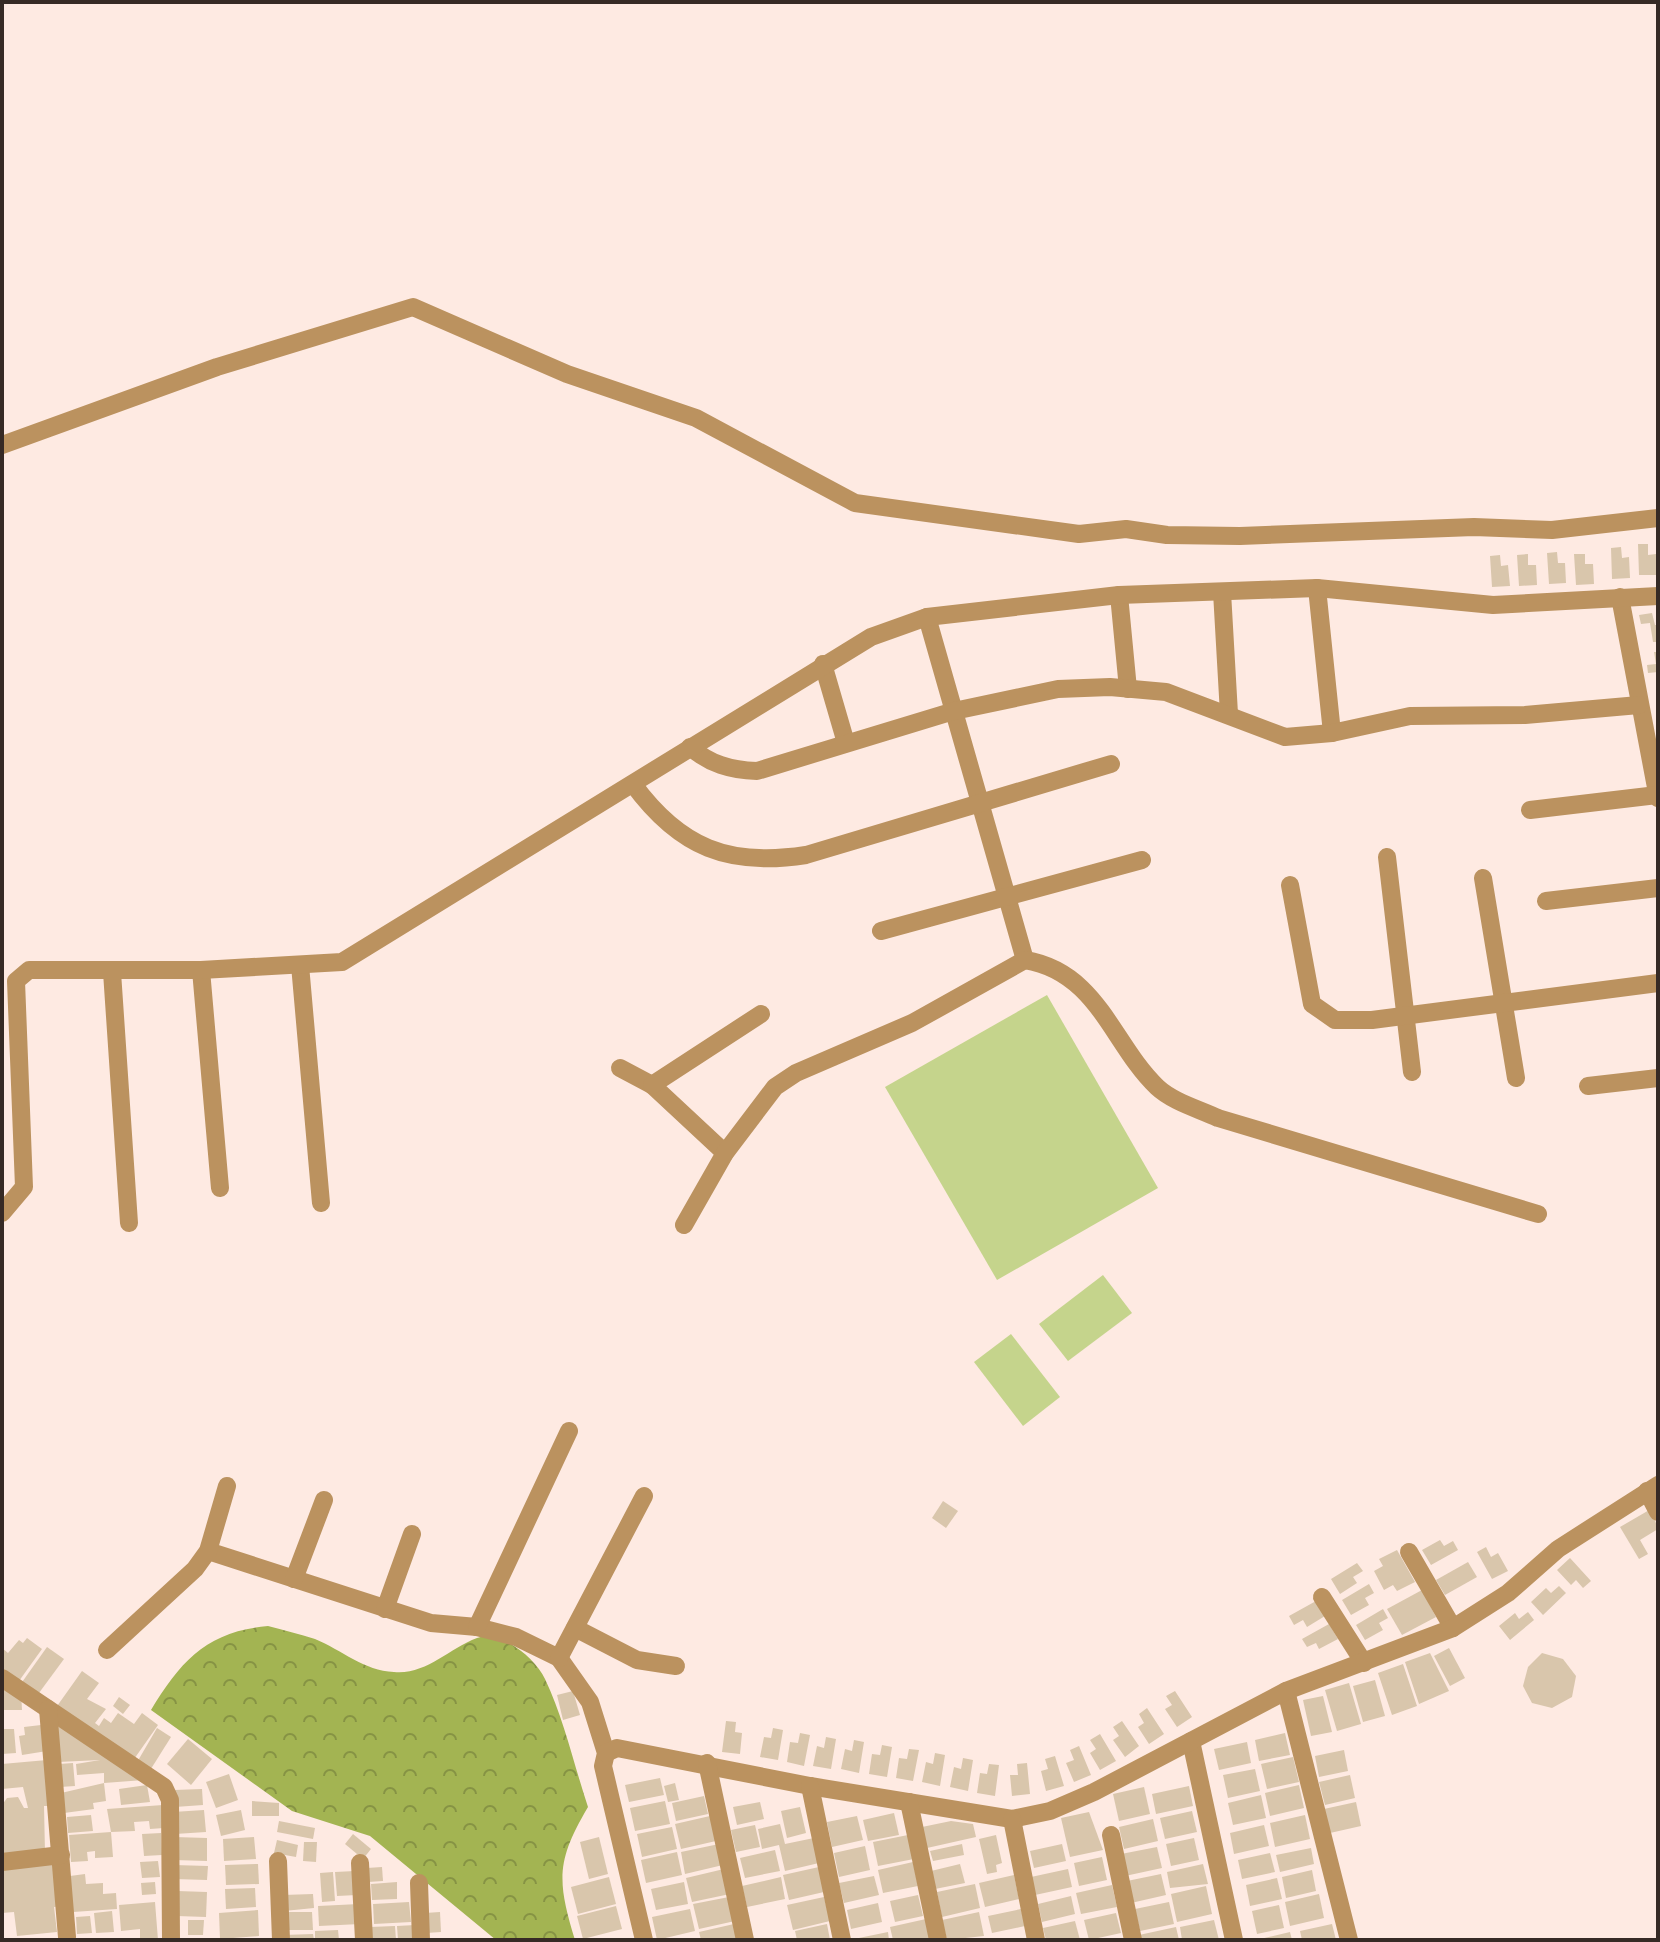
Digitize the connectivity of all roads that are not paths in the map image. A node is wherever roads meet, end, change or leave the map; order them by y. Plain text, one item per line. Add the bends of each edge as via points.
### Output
1 (2, 445) edge
2 (1658, 518) edge
3 (1317, 588) junction
4 (1222, 592) junction
5 (1119, 595) junction
6 (1658, 596) edge
7 (1620, 597) junction
8 (927, 617) junction
9 (823, 664) junction
10 (1128, 689) junction
11 (1639, 705) junction
12 (954, 711) junction
13 (1229, 714) junction
14 (1332, 733) junction
15 (846, 743) junction
16 (690, 747) junction
17 (1111, 764) dead end
18 (633, 784) junction
19 (1658, 797) edge
20 (980, 804) junction
21 (1530, 810) dead end
22 (1387, 857) dead end
23 (1142, 860) dead end
24 (1483, 878) dead end
25 (1290, 885) dead end
26 (1658, 888) edge
27 (1006, 898) junction
28 (1546, 901) dead end
29 (881, 931) dead end
30 (1025, 960) junction
31 (300, 965) junction
32 (201, 970) junction
33 (112, 972) junction
34 (1658, 983) edge
35 (10, 1003) edge
36 (1503, 1005) junction
37 (761, 1014) dead end
38 (1406, 1015) junction
39 (620, 1068) dead end
40 (1412, 1072) dead end
41 (1516, 1078) dead end
42 (1658, 1078) edge
43 (652, 1085) junction
44 (1588, 1086) dead end
45 (11, 1097) edge
46 (725, 1153) junction
47 (220, 1188) dead end
48 (11, 1193) edge
49 (321, 1203) dead end
50 (2, 1213) edge
51 (1538, 1214) dead end
52 (129, 1223) dead end
53 (684, 1225) dead end
54 (569, 1431) dead end
55 (227, 1486) dead end
56 (1653, 1488) edge
57 (644, 1496) dead end
58 (324, 1500) dead end
59 (1658, 1512) edge
60 (412, 1534) dead end
61 (208, 1551) junction
62 (1409, 1552) dead end
63 (294, 1579) junction
64 (1322, 1597) dead end
65 (385, 1609) junction
66 (477, 1627) junction
67 (575, 1628) junction
68 (1453, 1628) junction
69 (107, 1650) dead end
70 (559, 1658) junction
71 (1364, 1663) junction
72 (676, 1666) dead end
73 (2, 1678) edge
74 (1286, 1691) junction
75 (48, 1709) junction
76 (1191, 1741) junction
77 (606, 1753) junction
78 (707, 1763) junction
79 (810, 1786) junction
80 (909, 1802) junction
81 (1012, 1819) junction
82 (1111, 1835) dead end
83 (61, 1855) junction
84 (278, 1861) dead end
85 (2, 1862) edge
86 (360, 1863) dead end
87 (419, 1883) dead end
88 (67, 1937) dead end
89 (171, 1940) edge
90 (281, 1940) edge
91 (364, 1940) edge
92 (421, 1940) edge
93 (644, 1940) edge
94 (745, 1940) edge
95 (842, 1940) edge
96 (938, 1940) edge
97 (1036, 1940) edge
98 (1133, 1940) edge
99 (1234, 1940) edge
100 (1349, 1940) edge

1 - 2 street via 217,367 413,307 567,374 696,418 855,503 1079,534 1126,529 1240,536 1474,527 1552,530
3 - 4 street
3 - 7 street via 1471,605
3 - 14 street
4 - 5 street
4 - 13 street
5 - 8 street
5 - 10 street
6 - 7 street
7 - 11 street
8 - 9 street via 871,637
8 - 12 street
9 - 15 street
9 - 16 street
10 - 12 street via 1058,689
10 - 13 street via 1166,692
11 - 14 street via 1525,715 1410,716
11 - 19 street
12 - 15 street
12 - 20 street
13 - 14 street via 1285,737
15 - 16 street via 757,771 730,770
16 - 18 street
17 - 20 street
18 - 20 street via 653,810 691,840 732,858 769,861
18 - 31 street via 351,958
19 - 21 street
20 - 27 street
22 - 38 street
23 - 27 street
24 - 36 street
25 - 38 street via 1312,1004 1335,1020
26 - 28 street
27 - 29 street
27 - 30 street
30 - 46 street via 912,1023 796,1073 763,1099
30 - 51 street via 1041,963 1076,984 1108,1017 1140,1069 1160,1090 1190,1106
31 - 32 street
31 - 49 street
32 - 33 street
32 - 47 street
33 - 35 street via 29,970 16,981
33 - 52 street
34 - 36 street
35 - 45 street
36 - 38 street
36 - 41 street
37 - 43 street
38 - 40 street
39 - 43 street
42 - 44 street
43 - 46 street
45 - 48 street via 24,1187
46 - 53 street
48 - 50 street
54 - 66 street
55 - 61 street
56 - 59 street
56 - 68 street via 1558,1549 1508,1593
57 - 67 street
58 - 63 street
60 - 65 street
61 - 63 street
61 - 69 street
62 - 68 street
63 - 65 street
64 - 71 street
65 - 66 street via 431,1623
66 - 70 street via 516,1637
67 - 70 street
67 - 72 street via 637,1660
68 - 71 street
70 - 77 street via 590,1702
71 - 74 street
73 - 75 street
74 - 76 street
74 - 100 street
75 - 83 street
75 - 89 street via 164,1787 170,1800
76 - 81 street via 1083,1797
76 - 99 street
77 - 78 street via 617,1748
77 - 93 street via 603,1766
78 - 79 street
78 - 94 street
79 - 80 street
79 - 95 street
80 - 81 street
80 - 96 street
81 - 97 street
82 - 98 street
83 - 85 street
83 - 88 street
84 - 90 street
86 - 91 street
87 - 92 street

